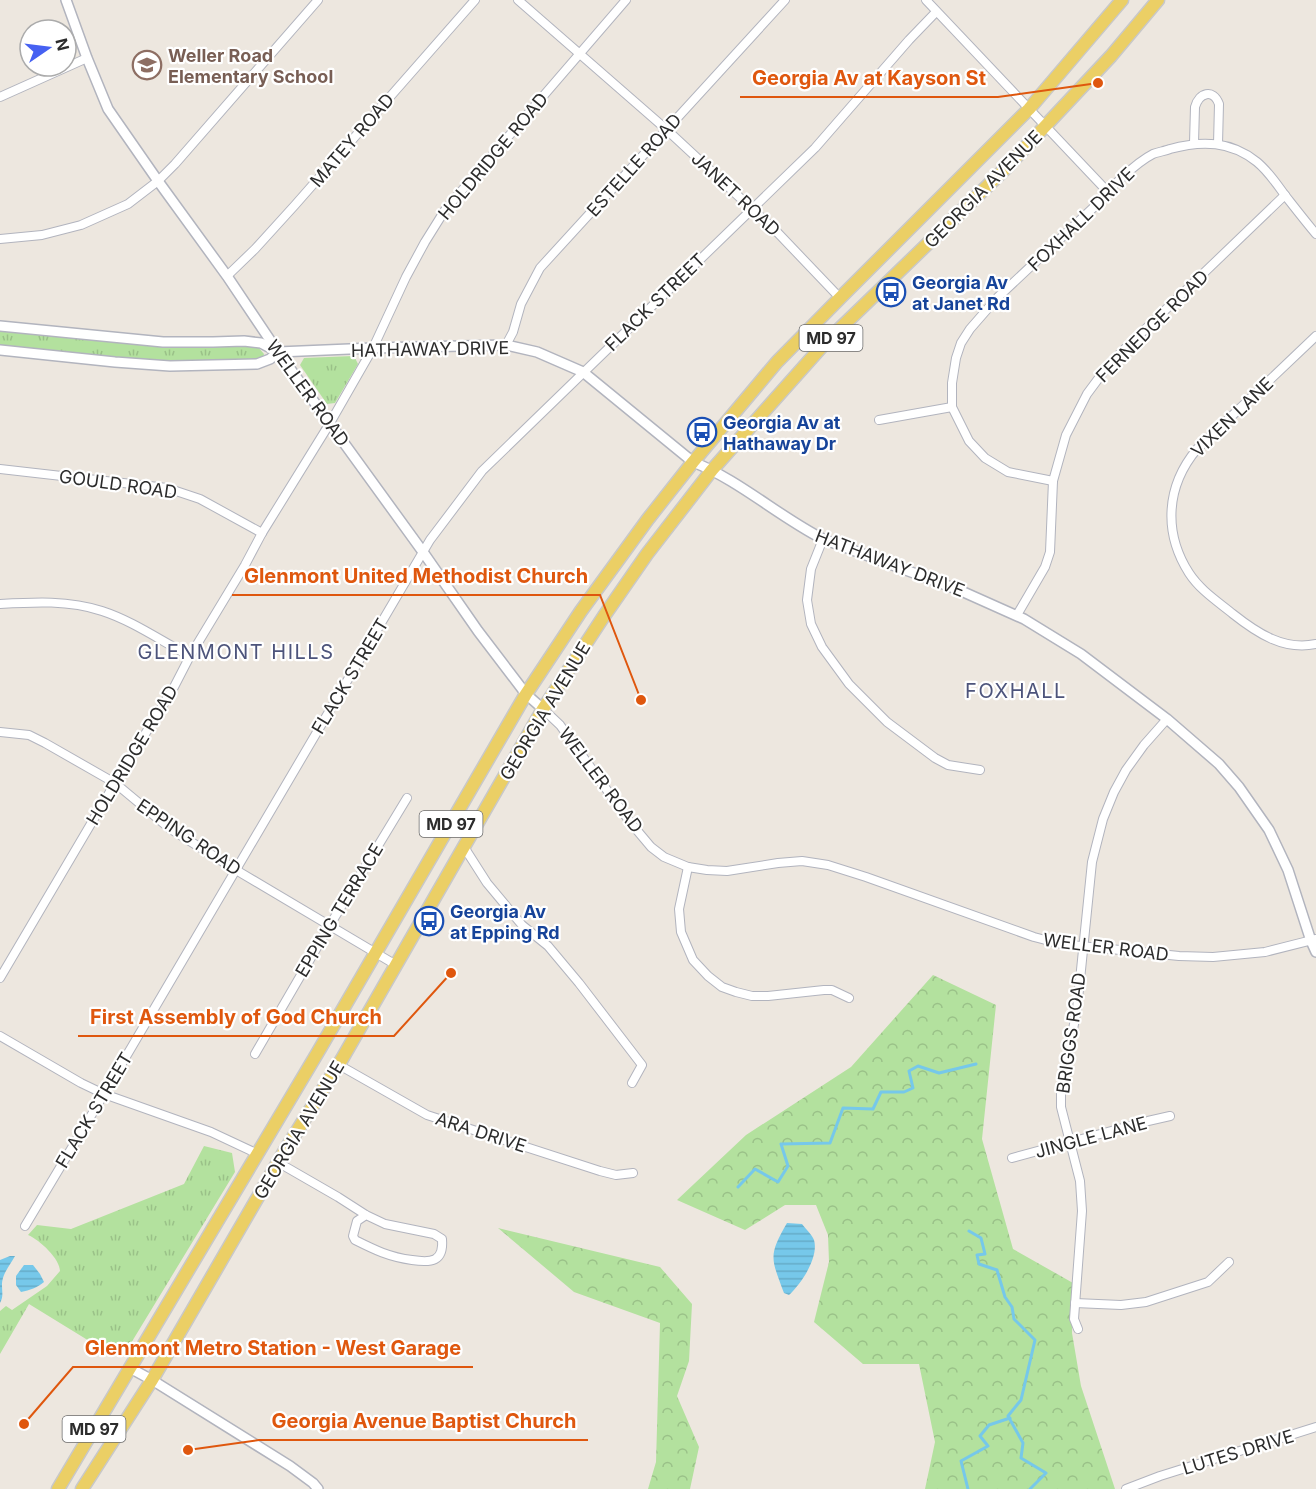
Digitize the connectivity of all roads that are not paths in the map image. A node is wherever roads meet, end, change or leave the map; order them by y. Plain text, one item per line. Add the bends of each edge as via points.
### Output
1 (66, 0) edge
2 (318, 0) edge
3 (475, 0) edge
4 (518, 0) edge
5 (626, 0) edge
6 (785, 0) edge
7 (926, 0) edge
8 (1122, 0) edge
9 (1158, 0) edge
10 (936, 12) junction
11 (579, 54) junction
12 (87, 58) junction
13 (0, 97) edge
14 (1029, 109) junction
15 (1045, 127) junction
16 (667, 130) junction
17 (1194, 143) junction
18 (1218, 144) junction
19 (158, 181) junction
20 (1107, 191) junction
21 (1285, 195) junction
22 (752, 208) junction
23 (1316, 234) edge
24 (0, 239) edge
25 (227, 276) junction
26 (840, 298) junction
27 (0, 326) edge
28 (1316, 336) edge
29 (506, 345) junction
30 (373, 348) junction
31 (0, 350) edge
32 (278, 352) junction
33 (583, 372) junction
34 (952, 407) junction
35 (879, 420) dead end
36 (330, 423) junction
37 (693, 462) junction
38 (0, 469) edge
39 (712, 470) junction
40 (1053, 481) junction
41 (262, 533) junction
42 (823, 539) junction
43 (423, 552) junction
44 (0, 604) edge
45 (1017, 615) junction
46 (1316, 644) edge
47 (190, 656) junction
48 (526, 694) junction
49 (543, 709) junction
50 (1167, 719) junction
51 (0, 732) edge
52 (980, 770) dead end
53 (115, 783) junction
54 (407, 798) dead end
55 (464, 847) junction
56 (688, 867) junction
57 (236, 870) junction
58 (330, 925) junction
59 (1313, 940) edge
60 (1082, 946) junction
61 (1316, 952) edge
62 (376, 953) junction
63 (396, 965) junction
64 (0, 978) edge
65 (849, 998) dead end
66 (0, 1036) edge
67 (255, 1054) dead end
68 (339, 1065) junction
69 (632, 1083) dead end
70 (104, 1094) junction
71 (1170, 1116) dead end
72 (1069, 1143) junction
73 (258, 1154) junction
74 (1012, 1158) dead end
75 (279, 1162) junction
76 (633, 1173) dead end
77 (366, 1215) junction
78 (25, 1226) dead end
79 (1228, 1262) dead end
80 (1075, 1303) junction
81 (1078, 1329) dead end
82 (130, 1368) junction
83 (152, 1380) junction
84 (1316, 1427) edge
85 (58, 1489) edge
86 (82, 1489) edge
87 (318, 1489) edge
88 (1126, 1489) edge

1 - 12 street, WELLER ROAD
2 - 19 street
3 - 25 street, MATEY ROAD via 295,205
4 - 11 street, JANET ROAD
5 - 11 street, HOLDRIDGE ROAD
6 - 16 street, ESTELLE ROAD
7 - 10 street
8 - 14 main road, GEORGIA AVENUE / MD 97
9 - 15 main road, GEORGIA AVENUE / MD 97
10 - 14 street
10 - 22 street, FLACK STREET via 815,148
11 - 16 street, JANET ROAD
11 - 30 street, HOLDRIDGE ROAD via 445,210 406,277
12 - 13 street
12 - 19 street, WELLER ROAD via 108,109
14 - 15 street
14 - 26 main road, GEORGIA AVENUE / MD 97
15 - 20 street
15 - 39 main road, GEORGIA AVENUE / MD 97 via 825,343
16 - 22 street, JANET ROAD
16 - 29 street, ESTELLE ROAD via 540,268 520,304
17 - 18 street, FOXHALL DRIVE
17 - 18 street via 1197,102 1212,94 1219,104
17 - 20 street, FOXHALL DRIVE via 1152,154
18 - 21 street, FOXHALL DRIVE via 1256,161
19 - 24 street via 128,204 81,225 42,235
19 - 25 street, WELLER ROAD
20 - 34 street, FOXHALL DRIVE via 970,329 956,358
21 - 23 street, FOXHALL DRIVE
21 - 40 street, FERNEDGE ROAD via 1110,363 1087,394 1066,435
22 - 26 street, JANET ROAD
22 - 33 street, FLACK STREET
25 - 32 street, WELLER ROAD
26 - 37 main road, GEORGIA AVENUE / MD 97 via 777,362
27 - 32 street, HATHAWAY DRIVE via 163,342 244,341 261,343
28 - 46 street, VIXEN LANE via 1197,449 1175,485 1171,504 1173,536 1181,559 1204,591 1274,641 1295,646
29 - 30 street, HATHAWAY DRIVE
29 - 33 street, HATHAWAY DRIVE via 537,352
30 - 32 street, HATHAWAY DRIVE
30 - 36 street, HOLDRIDGE ROAD
31 - 32 street, HATHAWAY DRIVE via 170,366 257,364
32 - 36 street, WELLER ROAD
33 - 37 street, HATHAWAY DRIVE
33 - 43 street, FLACK STREET via 482,471
34 - 35 street
34 - 40 street, FOXHALL DRIVE via 969,441 985,458 1008,472
36 - 41 street, HOLDRIDGE ROAD
36 - 43 street, WELLER ROAD
37 - 39 street, HATHAWAY DRIVE
37 - 48 main road, GEORGIA AVENUE / MD 97 via 587,602
38 - 41 street, GOULD ROAD via 167,488 200,499
39 - 42 street, HATHAWAY DRIVE
39 - 49 main road, GEORGIA AVENUE / MD 97 via 647,554
40 - 45 street, FERNEDGE ROAD via 1050,552
41 - 47 street, HOLDRIDGE ROAD
42 - 45 street, HATHAWAY DRIVE
42 - 52 street via 811,570 807,600 811,624 822,647 849,684 887,722 948,765
43 - 48 street, WELLER ROAD
43 - 57 street, FLACK STREET
44 - 47 street via 40,601 102,611
45 - 50 street, HATHAWAY DRIVE via 1081,654
47 - 53 street, HOLDRIDGE ROAD
48 - 49 street, WELLER ROAD
48 - 62 main road, GEORGIA AVENUE / MD 97
49 - 55 main road, GEORGIA AVENUE / MD 97
49 - 56 street, WELLER ROAD via 560,725 651,847
50 - 59 street, HATHAWAY DRIVE via 1219,764 1269,830
50 - 60 street, BRIGGS ROAD via 1126,770 1103,819 1092,862
51 - 53 street, EPPING ROAD via 28,735
53 - 57 street, EPPING ROAD via 169,828
53 - 64 street, HOLDRIDGE ROAD
54 - 58 street, EPPING TERRACE
55 - 63 main road, GEORGIA AVENUE / MD 97
55 - 69 street via 487,883 522,925 548,946 642,1065
56 - 60 street, WELLER ROAD via 727,871 802,861 828,865 1034,937
56 - 65 street via 679,909 681,932 693,960 708,976 722,987 752,996 832,990
57 - 58 street, EPPING ROAD
57 - 70 street, FLACK STREET
58 - 62 street, EPPING ROAD
58 - 67 street, EPPING TERRACE
59 - 60 street, WELLER ROAD via 1265,952 1213,957
59 - 61 street, HATHAWAY DRIVE
60 - 72 street, BRIGGS ROAD via 1077,1009 1061,1090 1060,1107
62 - 63 street, EPPING ROAD
62 - 73 main road, GEORGIA AVENUE / MD 97
63 - 68 main road, GEORGIA AVENUE / MD 97
66 - 70 street
68 - 75 main road, GEORGIA AVENUE / MD 97
68 - 76 street, ARA DRIVE via 427,1115 600,1171 616,1175
70 - 73 street via 211,1132
70 - 78 street, FLACK STREET
71 - 72 street, JINGLE LANE
72 - 74 street, JINGLE LANE
72 - 80 street, BRIGGS ROAD via 1080,1181 1082,1211
73 - 82 main road, GEORGIA AVENUE / MD 97
75 - 77 street
75 - 83 main road, GEORGIA AVENUE / MD 97
77 - 77 street via 385,1224 434,1234 441,1239 441,1255 426,1262 404,1259 355,1240 357,1221
79 - 80 street via 1208,1282 1146,1302
80 - 81 street, BRIGGS ROAD
82 - 83 street
82 - 85 main road, GEORGIA AVENUE / MD 97
83 - 86 main road, GEORGIA AVENUE / MD 97
83 - 87 street via 290,1466
84 - 88 street, LUTES DRIVE

